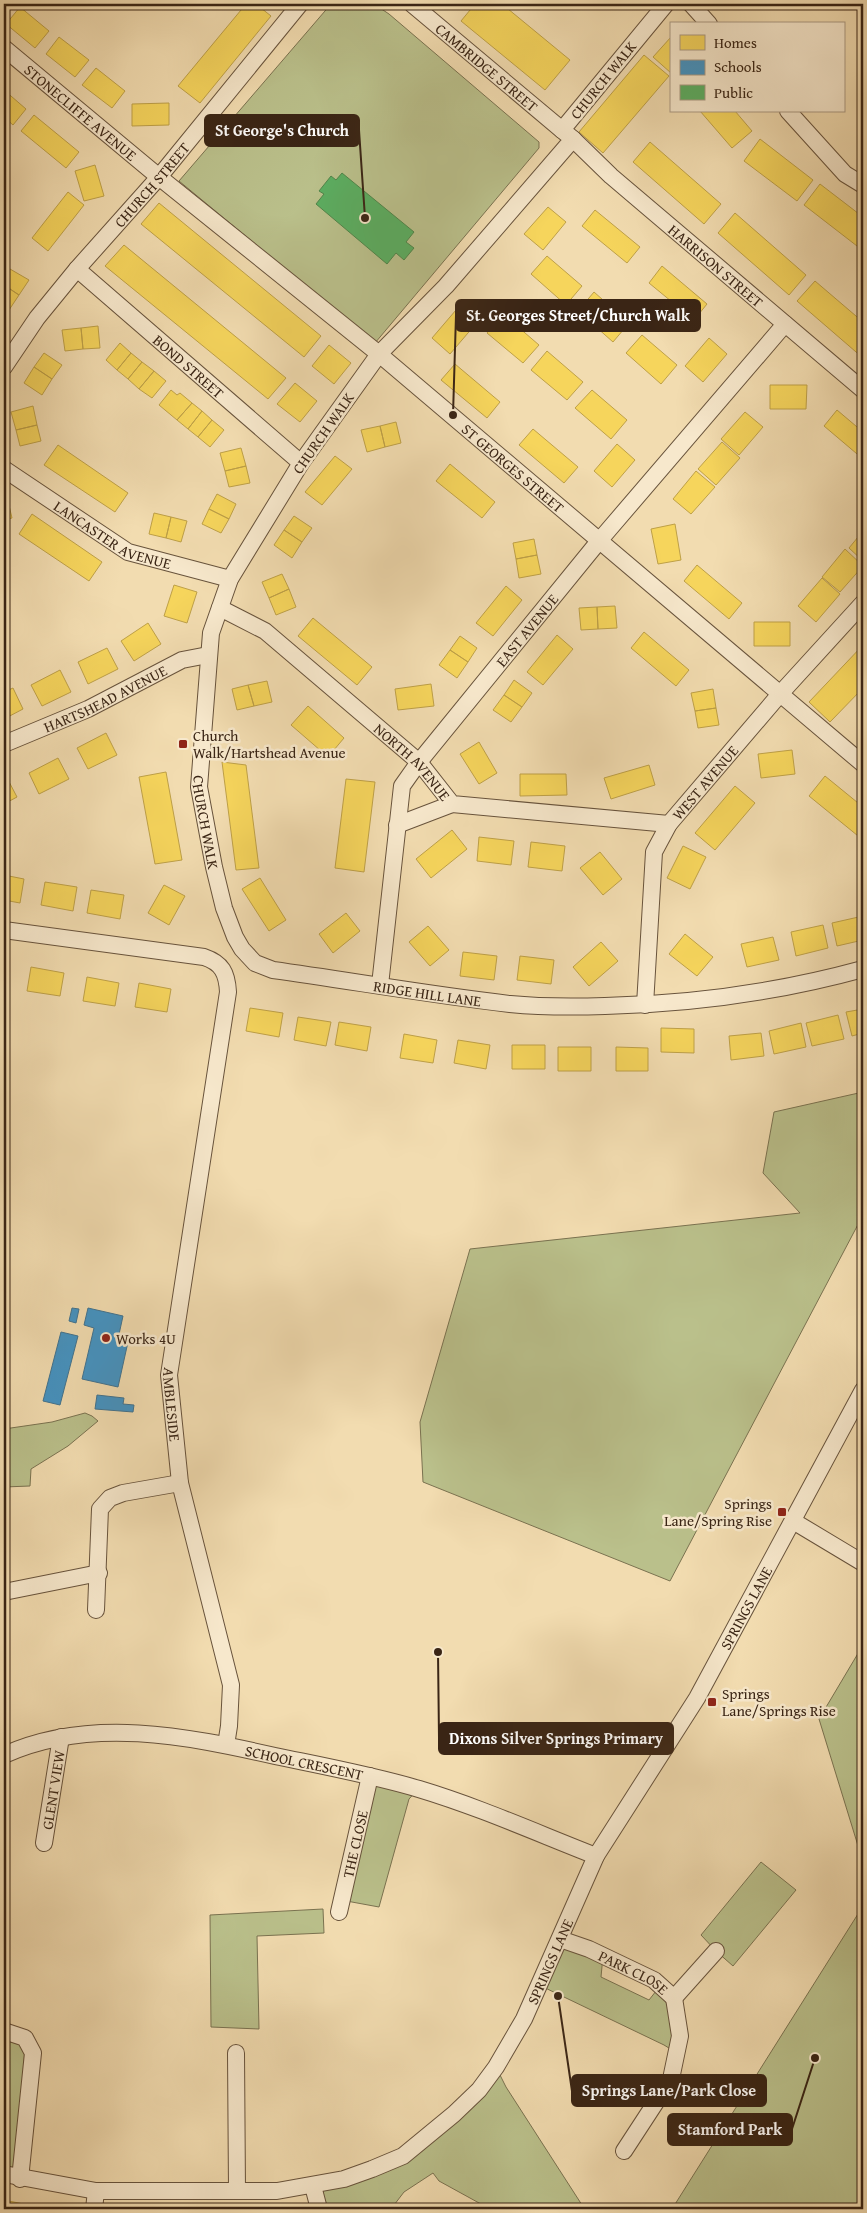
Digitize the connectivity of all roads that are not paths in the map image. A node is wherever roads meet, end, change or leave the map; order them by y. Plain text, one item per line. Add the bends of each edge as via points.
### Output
1 (300, 4) edge
2 (412, 4) edge
3 (666, 4) edge
4 (691, 4) edge
5 (707, 22) edge
6 (4, 48) edge
7 (789, 112) edge
8 (568, 135) junction
9 (159, 177) junction
10 (863, 185) edge
11 (77, 269) junction
12 (785, 324) junction
13 (379, 354) junction
14 (4, 367) edge
15 (863, 390) edge
16 (301, 463) junction
17 (4, 469) edge
18 (599, 541) junction
19 (230, 579) junction
20 (863, 603) edge
21 (220, 608) junction
22 (208, 655) junction
23 (780, 694) junction
24 (4, 744) edge
25 (419, 762) junction
26 (863, 764) edge
27 (452, 804) junction
28 (669, 824) junction
29 (397, 825) junction
30 (4, 930) edge
31 (248, 958) junction
32 (863, 969) edge
33 (224, 972) junction
34 (380, 985) junction
35 (644, 1005) junction
36 (863, 1390) edge
37 (180, 1483) junction
38 (792, 1521) junction
39 (863, 1563) edge
40 (99, 1574) junction
41 (4, 1592) edge
42 (96, 1610) dead end
43 (61, 1737) junction
44 (226, 1745) junction
45 (4, 1755) edge
46 (370, 1776) junction
47 (44, 1843) dead end
48 (596, 1856) junction
49 (339, 1912) dead end
50 (560, 1939) junction
51 (716, 1951) dead end
52 (674, 1998) junction
53 (4, 2031) edge
54 (236, 2053) dead end
55 (624, 2151) dead end
56 (4, 2174) edge
57 (20, 2179) junction
58 (314, 2186) junction
59 (96, 2191) junction
60 (237, 2192) junction
61 (94, 2209) edge
62 (320, 2209) edge

1 - 9 street, CHURCH STREET
2 - 8 street, CAMBRIDGE STREET
3 - 8 street, CHURCH WALK
4 - 5 street
6 - 9 street, STONECLIFFE AVENUE
7 - 10 street via 845,174
8 - 12 street, HARRISON STREET via 611,176
8 - 13 street, CHURCH WALK via 446,286
9 - 11 street, CHURCH STREET
9 - 13 street, ST GEORGES STREET
11 - 14 street, CHURCH STREET via 37,318
11 - 16 street, BOND STREET
12 - 15 street, HARRISON STREET
12 - 18 street, EAST AVENUE
13 - 16 street, CHURCH WALK
13 - 18 street, ST GEORGES STREET
16 - 19 street, CHURCH WALK
17 - 19 street, LANCASTER AVENUE via 128,552
18 - 23 street, ST GEORGES STREET
18 - 25 street, EAST AVENUE
19 - 21 street, CHURCH WALK
20 - 23 street, WEST AVENUE
21 - 22 street, CHURCH WALK via 211,633
21 - 25 street, NORTH AVENUE via 265,631
22 - 24 street, HARTSHEAD AVENUE via 182,660 88,709
22 - 31 street, CHURCH WALK via 199,787 224,908 235,937
23 - 26 street, ST GEORGES STREET
23 - 28 street, WEST AVENUE
25 - 27 street, NORTH AVENUE
25 - 29 street, EAST AVENUE via 402,786
27 - 28 street, NORTH AVENUE
27 - 29 street
28 - 35 street, WEST AVENUE via 654,852
29 - 34 street, EAST AVENUE
30 - 33 street via 204,957 215,961
31 - 33 street
31 - 34 street, RIDGE HILL LANE via 273,970
32 - 35 street, RIDGE HILL LANE via 824,980 721,997
33 - 37 street, AMBLESIDE via 228,992 169,1375
34 - 35 street, RIDGE HILL LANE via 511,1004 577,1007
36 - 38 street, SPRINGS LANE
37 - 40 street via 123,1493 110,1498 100,1509
37 - 44 street, AMBLESIDE via 231,1685
38 - 39 street
38 - 48 street, SPRINGS LANE via 697,1698
40 - 41 street
40 - 42 street
43 - 44 street, SCHOOL CRESCENT via 116,1732
43 - 45 street, SCHOOL CRESCENT
43 - 47 street, GLENT VIEW
44 - 46 street, SCHOOL CRESCENT
46 - 48 street, SCHOOL CRESCENT via 468,1805
46 - 49 street, THE CLOSE
48 - 50 street, SPRINGS LANE
50 - 52 street, PARK CLOSE via 654,1980
50 - 58 street, SPRINGS LANE via 524,2019 479,2090 403,2156 344,2179
51 - 52 street, PARK CLOSE
52 - 55 street via 680,2036 671,2079
53 - 57 street via 25,2038 33,2053
54 - 60 street
56 - 57 street, SPRINGS LANE
57 - 59 street, SPRINGS LANE
58 - 60 street, SPRINGS LANE
58 - 62 street
59 - 60 street, SPRINGS LANE
59 - 61 street

